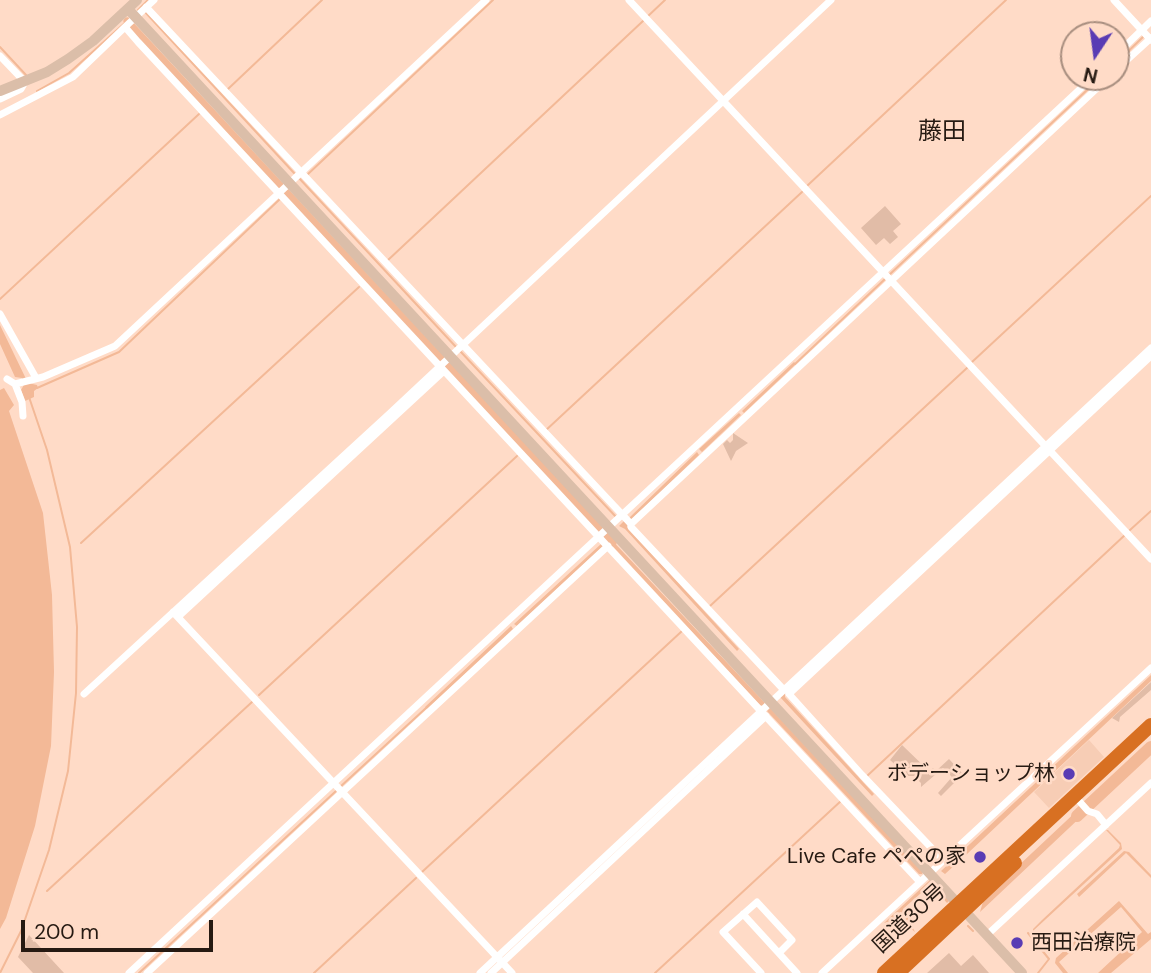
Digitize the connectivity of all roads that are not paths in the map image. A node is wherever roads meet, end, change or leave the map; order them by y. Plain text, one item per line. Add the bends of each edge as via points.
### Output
1 (119, 0) edge
2 (154, 0) edge
3 (486, 0) edge
4 (629, 0) edge
5 (831, 0) edge
6 (1114, 0) edge
7 (142, 3) edge
8 (129, 20) junction
9 (1151, 21) edge
10 (1148, 36) edge
11 (1130, 47) edge
12 (1130, 55) edge
13 (0, 56) edge
14 (24, 82) junction
15 (3, 88) edge
16 (1079, 91) edge
17 (1093, 91) edge
18 (0, 99) edge
19 (725, 102) junction
20 (0, 115) edge
21 (293, 182) junction
22 (887, 277) junction
23 (0, 314) edge
24 (1151, 348) edge
25 (453, 356) junction
26 (1151, 356) edge
27 (7, 379) dead end
28 (26, 381) junction
29 (23, 416) dead end
30 (1048, 448) junction
31 (614, 529) junction
32 (1151, 559) edge
33 (175, 614) junction
34 (514, 626) junction
35 (739, 653) junction
36 (1151, 668) edge
37 (84, 694) dead end
38 (776, 698) junction
39 (424, 709) junction
40 (1151, 725) edge
41 (1151, 735) edge
42 (1151, 783) edge
43 (339, 788) junction
44 (1083, 806) junction
45 (1106, 825) junction
46 (943, 860) junction
47 (930, 872) junction
48 (920, 882) junction
49 (961, 907) junction
50 (743, 914) junction
51 (987, 935) junction
52 (779, 953) junction
53 (500, 960) junction
54 (129, 973) edge
55 (147, 973) edge
56 (480, 973) edge
57 (491, 973) edge
58 (512, 973) edge
59 (761, 973) edge
60 (797, 973) edge
61 (822, 973) edge
62 (884, 973) edge
63 (898, 973) edge
64 (1022, 973) edge

1 - 8 street
2 - 7 street
3 - 21 street
4 - 19 street
5 - 19 street
6 - 10 street
7 - 8 street
7 - 21 street
8 - 14 street
8 - 20 street via 73,77
8 - 21 street
9 - 10 street
10 - 11 street
10 - 12 street
13 - 14 street
14 - 15 street
14 - 18 street via 21,89
16 - 22 street
17 - 22 street
19 - 22 street
19 - 25 street
21 - 25 street
21 - 25 street via 385,263
21 - 28 street via 115,346
22 - 30 street
22 - 31 street
22 - 31 street
23 - 28 street
24 - 30 street
25 - 31 street
25 - 31 street via 544,432
25 - 33 street
26 - 30 street
27 - 28 street
28 - 29 street
30 - 32 street
30 - 38 street
31 - 34 street
31 - 34 street
31 - 35 street
31 - 35 street via 631,527
31 - 38 street
33 - 37 street
33 - 43 street
34 - 39 street
34 - 39 street
35 - 38 street
35 - 38 street
36 - 46 street
38 - 46 street via 864,778
38 - 47 street
38 - 48 street
38 - 53 street
39 - 43 street
39 - 43 street
40 - 49 highway, 国道30号
41 - 44 highway, 国道30号
42 - 45 street
43 - 53 street
43 - 54 street
43 - 55 street
44 - 45 street
44 - 49 highway, 国道30号
45 - 51 street
46 - 47 street
47 - 48 street
47 - 49 street
48 - 61 street
49 - 51 street
49 - 62 highway, 国道30号
49 - 63 highway, 国道30号
50 - 52 street
50 - 52 street via 757,902 792,940
50 - 59 street via 723,932
51 - 64 street
52 - 60 street
53 - 56 street
53 - 57 street
53 - 58 street

